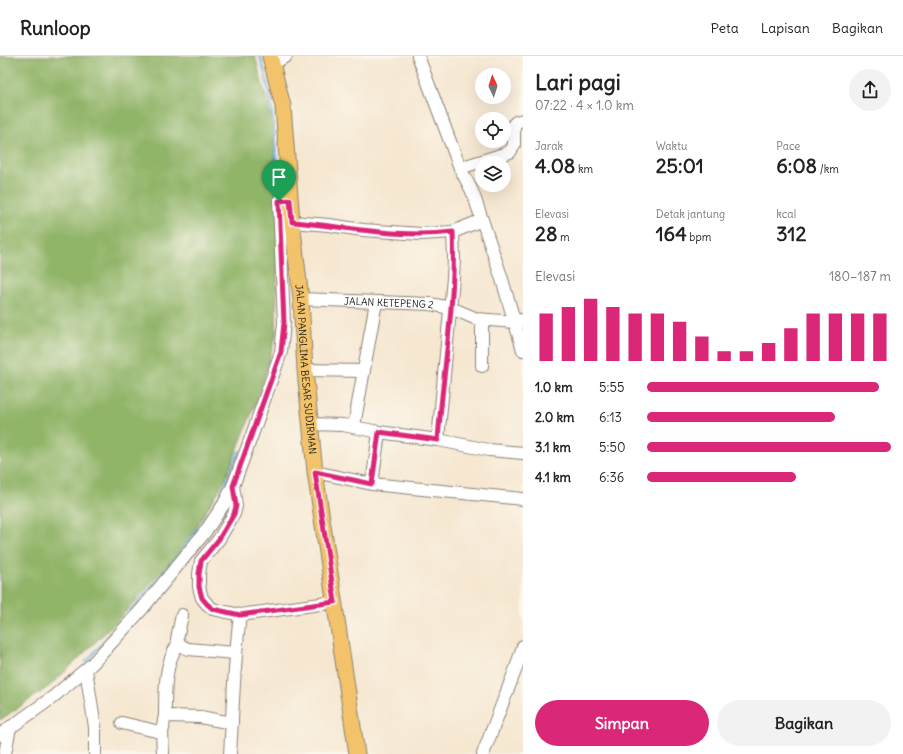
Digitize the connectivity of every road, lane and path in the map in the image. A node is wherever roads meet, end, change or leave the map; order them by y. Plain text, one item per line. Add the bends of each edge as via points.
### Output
1 (286, 56) edge
2 (418, 56) edge
3 (272, 60) edge
4 (523, 120) edge
5 (460, 168) junction
6 (290, 200) junction
7 (482, 220) junction
8 (292, 222) junction
9 (453, 232) junction
10 (301, 299) junction
11 (376, 302) junction
12 (451, 308) junction
13 (482, 320) junction
14 (519, 321) edge
15 (523, 350) edge
16 (482, 366) dead end
17 (305, 370) junction
18 (364, 371) junction
19 (310, 424) junction
20 (354, 426) junction
21 (379, 432) junction
22 (438, 440) junction
23 (523, 453) edge
24 (315, 472) junction
25 (372, 484) junction
26 (233, 486) junction
27 (523, 499) edge
28 (335, 602) junction
29 (182, 615) dead end
30 (240, 615) junction
31 (178, 644) junction
32 (523, 646) edge
33 (235, 653) junction
34 (86, 670) junction
35 (165, 718) junction
36 (122, 723) dead end
37 (232, 723) junction
38 (10, 727) junction
39 (162, 731) junction
40 (0, 735) edge
41 (5, 754) edge
42 (95, 754) edge
43 (163, 754) edge
44 (230, 754) edge
45 (357, 754) edge
46 (483, 754) edge

1 - 3 street
2 - 5 street
3 - 6 main road, JALAN PANGLIMA BESAR SUDIRMAN via 283,106
4 - 5 street via 514,124 514,145 510,152
5 - 7 street via 472,191
6 - 8 main road, JALAN PANGLIMA BESAR SUDIRMAN
6 - 26 street via 279,201 284,323 281,352
7 - 9 street
7 - 14 street
8 - 9 street via 392,233
8 - 10 main road, JALAN PANGLIMA BESAR SUDIRMAN
9 - 12 street
10 - 11 street, JALAN KETEPENG 2
10 - 17 main road, JALAN PANGLIMA BESAR SUDIRMAN
11 - 12 street, JALAN KETEPENG 2 via 430,304
11 - 18 street
12 - 13 street, JALAN KETEPENG 2
12 - 22 street
13 - 14 street, JALAN KETEPENG 2
13 - 16 street
14 - 15 street
17 - 18 street
17 - 19 main road, JALAN PANGLIMA BESAR SUDIRMAN
18 - 20 street
19 - 20 street
19 - 24 main road, JALAN PANGLIMA BESAR SUDIRMAN
20 - 21 street
21 - 22 street
21 - 25 street
22 - 23 street via 489,450
24 - 25 street
24 - 28 main road, JALAN PANGLIMA BESAR SUDIRMAN
25 - 27 street
26 - 30 street via 236,506 234,514 219,539 201,561 199,587 202,598 213,609
26 - 34 street via 209,526 182,560 142,609
28 - 30 street
28 - 45 main road, JALAN PANGLIMA BESAR SUDIRMAN
29 - 31 street
30 - 33 street
31 - 33 street via 188,649
31 - 35 street via 168,669
32 - 46 street
33 - 37 street
34 - 38 street
34 - 42 street via 95,727
35 - 37 street via 200,717
35 - 39 street
36 - 39 street
37 - 44 street
38 - 40 street
38 - 41 street
39 - 43 street

